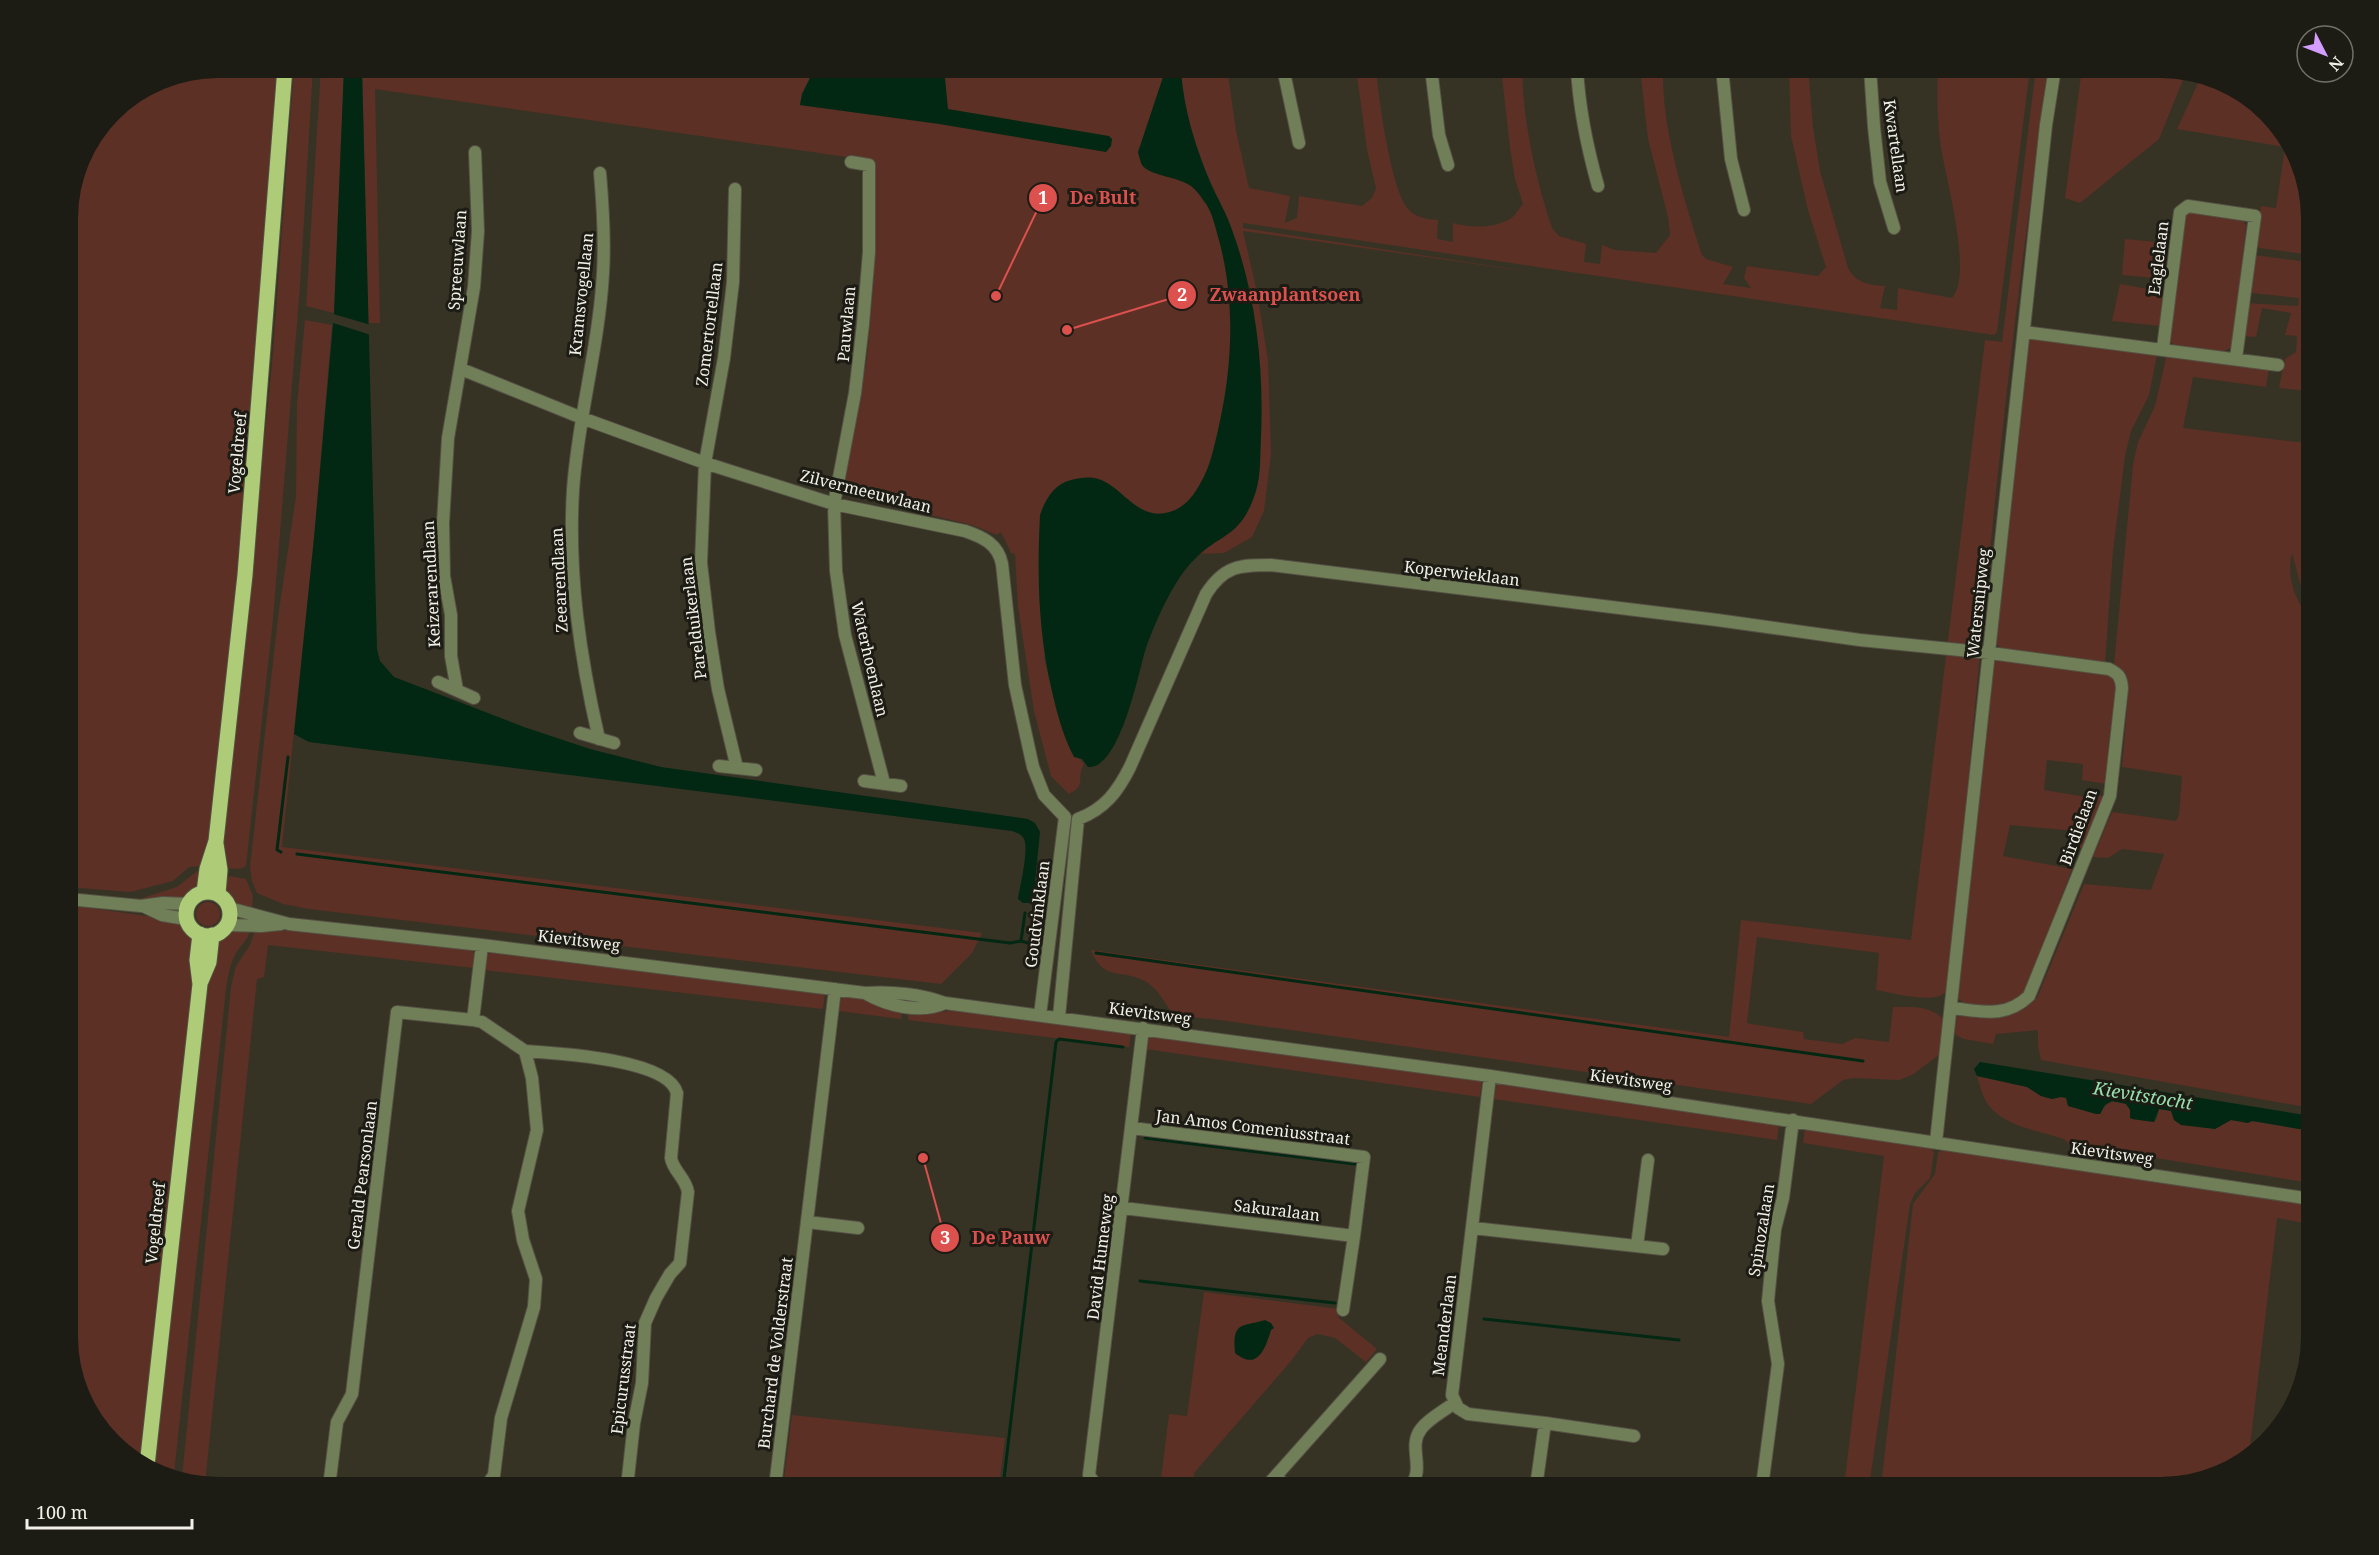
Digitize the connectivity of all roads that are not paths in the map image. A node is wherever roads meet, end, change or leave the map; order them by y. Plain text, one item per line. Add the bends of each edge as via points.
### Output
1 (284, 78) edge
2 (1285, 78) edge
3 (1432, 78) edge
4 (1578, 78) edge
5 (1723, 78) edge
6 (1871, 78) edge
7 (2053, 78) edge
8 (1299, 143) dead end
9 (476, 152) dead end
10 (850, 162) dead end
11 (1448, 165) dead end
12 (600, 173) dead end
13 (1598, 186) dead end
14 (735, 189) dead end
15 (1744, 210) dead end
16 (1894, 228) dead end
17 (2024, 332) junction
18 (2163, 348) junction
19 (2236, 358) junction
20 (2278, 365) dead end
21 (461, 369) junction
22 (582, 418) junction
23 (705, 462) junction
24 (834, 504) junction
25 (1990, 653) junction
26 (438, 682) dead end
27 (457, 690) junction
28 (474, 698) dead end
29 (580, 733) dead end
30 (599, 739) junction
31 (614, 743) dead end
32 (719, 766) dead end
33 (737, 768) junction
34 (756, 770) dead end
35 (864, 781) dead end
36 (884, 783) junction
37 (901, 786) dead end
38 (1072, 818) junction
39 (211, 893) junction
40 (78, 900) edge
41 (229, 908) junction
42 (187, 912) junction
43 (289, 924) junction
44 (227, 925) junction
45 (206, 935) junction
46 (482, 945) junction
47 (835, 989) junction
48 (1951, 1008) junction
49 (1040, 1015) junction
50 (1059, 1017) junction
51 (473, 1020) junction
52 (1143, 1028) junction
53 (525, 1051) junction
54 (1490, 1076) junction
55 (1793, 1120) junction
56 (1132, 1128) junction
57 (1936, 1142) junction
58 (1648, 1160) dead end
59 (2301, 1196) edge
60 (1123, 1208) junction
61 (807, 1222) junction
62 (858, 1228) dead end
63 (1473, 1228) junction
64 (1354, 1236) junction
65 (1637, 1246) junction
66 (1663, 1249) dead end
67 (1343, 1310) dead end
68 (1380, 1359) dead end
69 (1454, 1403) junction
70 (1545, 1423) junction
71 (1634, 1436) dead end
72 (148, 1458) edge
73 (330, 1477) edge
74 (493, 1477) edge
75 (628, 1477) edge
76 (776, 1477) edge
77 (1090, 1477) edge
78 (1276, 1477) edge
79 (1417, 1477) edge
80 (1538, 1477) edge
81 (1763, 1477) edge

1 - 39 main road, Vogeldreef via 245,575 216,841 207,869
2 - 8 street
3 - 11 street via 1439,135
4 - 13 street via 1587,144
5 - 15 street via 1731,159
6 - 16 street, Kwartellaan via 1881,182
7 - 17 street, Watersnipweg
9 - 21 street, Spreeuwlaan via 478,231
10 - 24 street, Pauwlaan via 869,165 869,252 855,393
12 - 22 street, Kramsvogellaan via 603,274
14 - 23 street, Zomertortellaan via 733,282
17 - 18 street
17 - 25 street, Watersnipweg
18 - 19 street
18 - 19 street, Eaglelaan via 2180,212 2188,206 2211,209 2255,216
19 - 20 street
21 - 22 street, Zilvermeeuwlaan
21 - 27 street, Keizerarendlaan via 448,438 442,523
22 - 23 street, Zilvermeeuwlaan
22 - 30 street, Zeearendlaan via 573,489 571,549 574,603
23 - 24 street, Zilvermeeuwlaan
23 - 33 street, Parelduikerlaan via 701,563 718,688
24 - 36 street, Waterhoenlaan via 836,572 845,635
24 - 38 street, Zilvermeeuwlaan via 965,531 995,546 1002,564 1015,685 1031,757 1044,795
25 - 38 street, Koperwieklaan via 1271,565 1243,565 1215,579 1206,594 1117,792 1092,814
25 - 48 street, Watersnipweg
25 - 48 street, Birdielaan via 2118,673 2122,688 2114,766 2110,796 2029,996 2009,1010 1995,1013
26 - 27 street
27 - 28 street
29 - 30 street
30 - 31 street
32 - 33 street
33 - 34 street
35 - 36 street
36 - 37 street
38 - 49 street, Goudvinklaan
38 - 50 street, Goudvinklaan
39 - 41 main road via 223,898
39 - 42 main road via 197,895
40 - 42 street via 141,906 162,915
41 - 43 street, Kievitsweg
41 - 44 main road
42 - 45 main road via 189,926
43 - 44 street, Kievitsweg
43 - 46 street, Kievitsweg
44 - 45 main road
45 - 72 main road, Vogeldreef via 197,960 200,984
46 - 47 street, Kievitsweg
46 - 51 street
47 - 49 street, Kievitsweg
47 - 61 street, Burchard de Volderstraat
48 - 57 street, Watersnipweg
49 - 50 street, Kievitsweg
50 - 52 street, Kievitsweg
51 - 53 street
51 - 73 street, Gerald Pearsonlaan via 397,1012 352,1394 337,1422
52 - 54 street, Kievitsweg
52 - 56 street, David Humeweg
53 - 74 street via 537,1130 518,1211 536,1279 534,1306 501,1418
53 - 75 street, Epicurusstraat via 589,1055 632,1065 669,1081 677,1093 671,1158 688,1192 680,1263 656,1298 645,1323 642,1383
54 - 55 street, Kievitsweg
54 - 63 street, Meanderlaan
55 - 57 street, Kievitsweg
55 - 81 street, Spinozalaan via 1775,1228 1768,1301 1778,1364
56 - 60 street, David Humeweg
56 - 64 street, Jan Amos Comeniusstraat via 1364,1157
57 - 59 street, Kievitsweg
58 - 65 street
60 - 64 street, Sakuralaan
60 - 77 street, David Humeweg
61 - 62 street
61 - 76 street, Burchard de Volderstraat
63 - 65 street
63 - 69 street, Meanderlaan via 1452,1390
64 - 67 street
65 - 66 street
68 - 78 street
69 - 70 street via 1468,1414
69 - 79 street via 1420,1430 1415,1443
70 - 71 street
70 - 80 street

